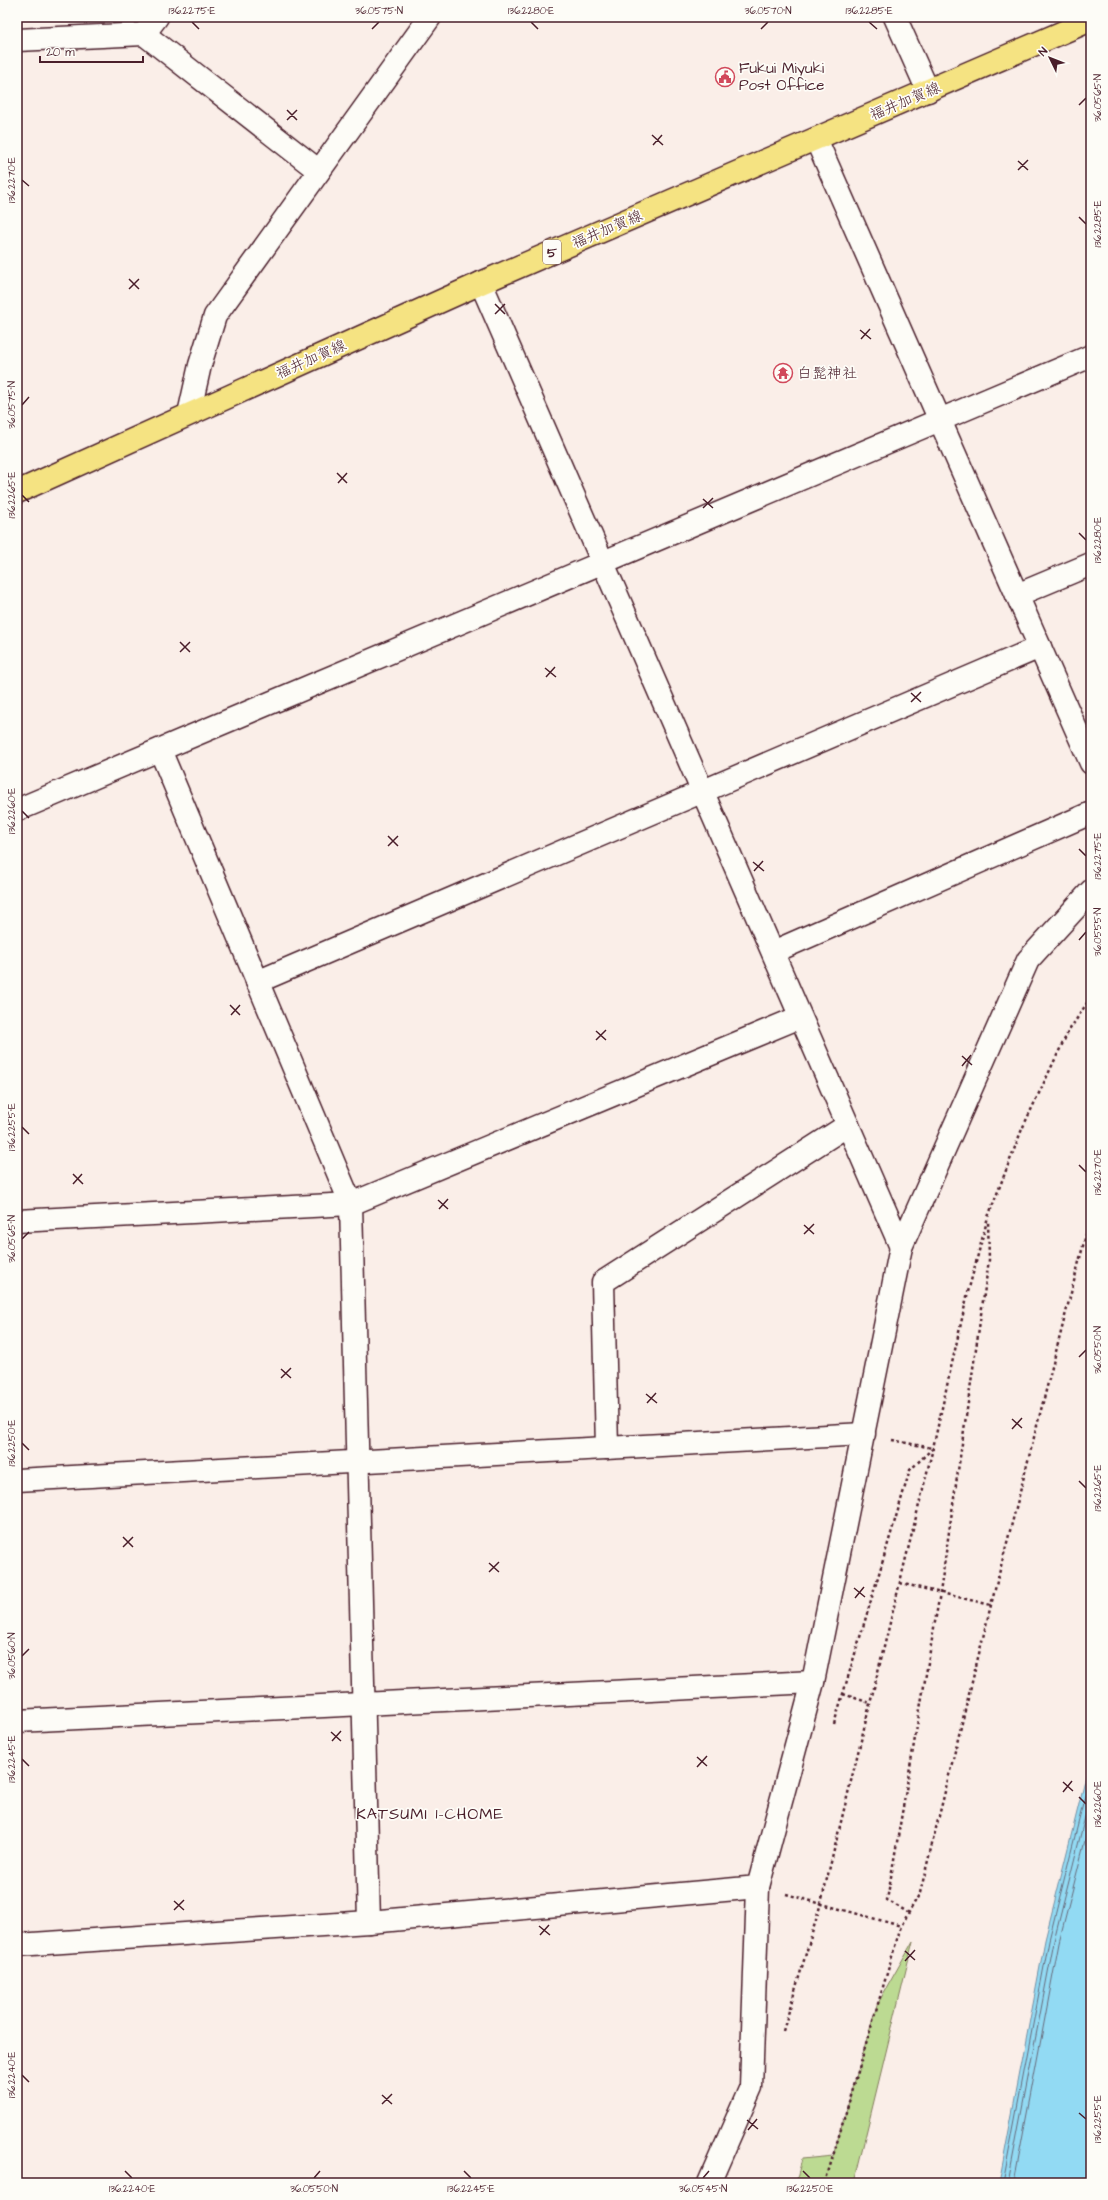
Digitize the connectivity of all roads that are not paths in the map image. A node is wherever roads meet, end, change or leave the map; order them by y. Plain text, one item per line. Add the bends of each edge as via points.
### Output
1 (157, 17) edge
2 (430, 17) edge
3 (895, 17) edge
4 (1091, 20) edge
5 (144, 34) junction
6 (17, 40) edge
7 (928, 91) junction
8 (816, 139) junction
9 (319, 171) junction
10 (481, 283) junction
11 (1091, 356) edge
12 (189, 414) junction
13 (940, 420) junction
14 (17, 492) edge
15 (603, 563) junction
16 (1091, 564) edge
17 (1017, 595) junction
18 (1040, 646) junction
19 (160, 750) junction
20 (1091, 763) edge
21 (702, 791) junction
22 (17, 810) edge
23 (1091, 813) edge
24 (1091, 891) edge
25 (773, 952) junction
26 (258, 982) junction
27 (800, 1017) junction
28 (848, 1124) junction
29 (351, 1204) junction
30 (17, 1220) edge
31 (901, 1247) junction
32 (864, 1434) junction
33 (607, 1448) junction
34 (358, 1462) junction
35 (17, 1480) edge
36 (813, 1682) junction
37 (363, 1705) junction
38 (17, 1721) edge
39 (758, 1887) junction
40 (369, 1922) junction
41 (17, 1945) edge
42 (709, 2183) edge

1 - 5 street
2 - 9 street
3 - 7 street
4 - 7 main road, 福井加賀線 / 5
5 - 6 street
5 - 9 street
7 - 8 main road, 福井加賀線 / 5
8 - 10 main road, 福井加賀線 / 5
8 - 13 street
9 - 12 street via 216,316 200,365
10 - 12 main road, 福井加賀線 / 5
10 - 15 street
11 - 13 street
12 - 14 main road, 福井加賀線 / 5
13 - 15 street
13 - 17 street
15 - 19 street
15 - 21 street
16 - 17 street
17 - 18 street
18 - 20 street
18 - 21 street
19 - 22 street
19 - 26 street
21 - 25 street
21 - 26 street
23 - 25 street
24 - 31 street via 1028,960
25 - 27 street
26 - 29 street
27 - 28 street
27 - 29 street
28 - 31 street
28 - 33 street via 603,1282
29 - 30 street
29 - 34 street
31 - 32 street
32 - 33 street
32 - 36 street
33 - 34 street
34 - 35 street
34 - 37 street
36 - 37 street
36 - 39 street
37 - 38 street
37 - 40 street
39 - 40 street
39 - 42 street via 751,2087
40 - 41 street

